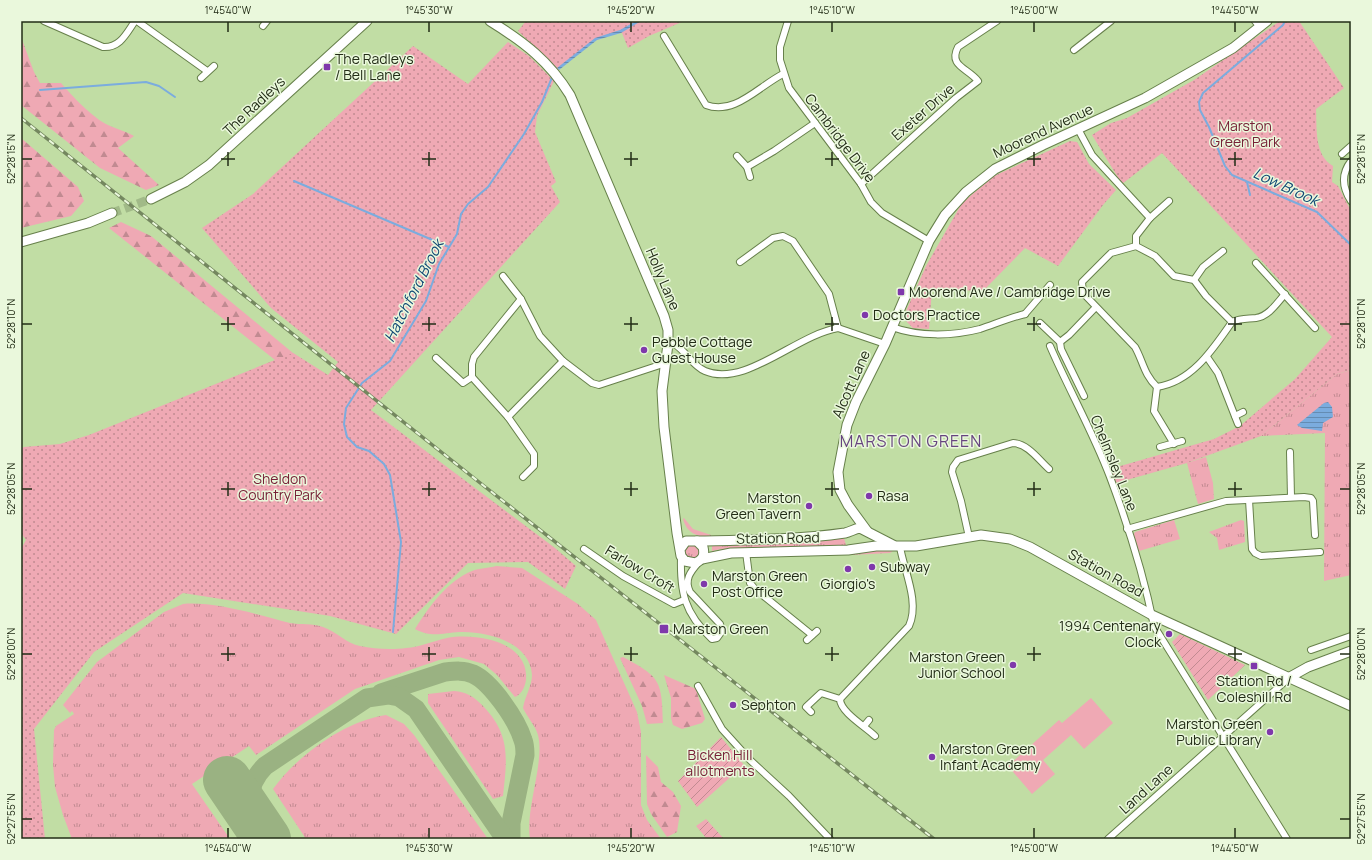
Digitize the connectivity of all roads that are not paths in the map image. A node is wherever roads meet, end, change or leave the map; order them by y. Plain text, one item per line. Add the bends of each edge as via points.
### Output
1 (44, 21) edge
2 (136, 21) edge
3 (267, 21) edge
4 (367, 21) edge
5 (490, 21) edge
6 (788, 21) edge
7 (997, 21) edge
8 (1111, 21) edge
9 (1261, 23) edge
10 (263, 26) dead end
11 (664, 36) dead end
12 (1074, 50) dead end
13 (214, 66) dead end
14 (207, 71) junction
15 (784, 74) junction
16 (201, 78) dead end
17 (815, 123) junction
18 (1078, 129) junction
19 (1351, 146) edge
20 (1342, 154) dead end
21 (737, 156) dead end
22 (1351, 161) edge
23 (747, 167) junction
24 (750, 177) dead end
25 (861, 184) junction
26 (151, 199) tunnel mouth
27 (1169, 201) dead end
28 (1351, 201) edge
29 (112, 214) tunnel mouth
30 (1150, 218) junction
31 (929, 241) junction
32 (21, 242) edge
33 (1136, 246) junction
34 (1222, 252) dead end
35 (740, 262) dead end
36 (1256, 263) dead end
37 (503, 276) dead end
38 (1194, 280) junction
39 (1050, 285) dead end
40 (1286, 294) junction
41 (521, 299) junction
42 (1095, 308) junction
43 (1025, 314) junction
44 (1030, 320) dead end
45 (1232, 322) junction
46 (1040, 323) dead end
47 (892, 327) junction
48 (838, 328) junction
49 (1315, 328) dead end
50 (1060, 342) junction
51 (668, 344) junction
52 (885, 344) junction
53 (1050, 346) dead end
54 (1207, 357) junction
55 (436, 358) dead end
56 (563, 361) junction
57 (666, 363) junction
58 (472, 377) junction
59 (1157, 387) junction
60 (1084, 396) dead end
61 (1243, 412) dead end
62 (1235, 416) junction
63 (508, 417) junction
64 (1238, 424) dead end
65 (1182, 441) dead end
66 (1174, 444) junction
67 (1160, 447) dead end
68 (1290, 452) dead end
69 (1049, 469) dead end
70 (523, 477) dead end
71 (1291, 497) junction
72 (1249, 500) junction
73 (848, 506) junction
74 (676, 512) junction
75 (1127, 529) junction
76 (850, 531) junction
77 (868, 532) junction
78 (1315, 535) dead end
79 (968, 537) junction
80 (694, 540) junction
81 (900, 547) junction
82 (584, 549) dead end
83 (860, 549) junction
84 (681, 552) junction
85 (746, 552) junction
86 (1320, 552) dead end
87 (701, 560) junction
88 (684, 600) junction
89 (1152, 615) junction
90 (817, 630) dead end
91 (1351, 636) edge
92 (1311, 650) dead end
93 (1351, 651) edge
94 (1290, 677) junction
95 (698, 686) dead end
96 (840, 699) junction
97 (1351, 706) edge
98 (811, 712) dead end
99 (870, 720) dead end
100 (864, 726) junction
101 (875, 736) dead end
102 (1223, 737) junction
103 (830, 839) edge
104 (1108, 839) edge
105 (1287, 839) edge

1 - 2 street via 103,47 111,47 120,42
2 - 14 street
3 - 10 street
4 - 26 street, The Radleys via 209,165 185,182
5 - 51 street, Holly Lane via 521,41 553,70 570,95 664,316
6 - 15 street, Cambridge Drive via 780,47
7 - 25 street, Exeter Drive via 958,47 954,54 958,65 978,81
8 - 12 street
9 - 18 street, Moorend Avenue via 1224,52 1145,98
11 - 15 street via 706,105 715,108 744,100 770,80
13 - 14 street
14 - 16 street
15 - 17 street, Cambridge Drive via 789,88
17 - 23 street via 774,152
17 - 25 street, Cambridge Drive
18 - 30 street via 1092,155
18 - 31 street, Moorend Avenue via 990,173 953,205
19 - 20 street
21 - 23 street
22 - 28 street via 1344,175 1344,184
23 - 24 street
25 - 31 street, Cambridge Drive via 871,202 882,213
27 - 30 street
29 - 32 street
30 - 33 street via 1136,236
31 - 47 street, Moorend Avenue
33 - 38 street via 1155,256 1174,276
33 - 42 street via 1111,253 1082,282 1083,293
34 - 38 street via 1203,267
35 - 48 street via 773,238 783,236 793,241 829,294
36 - 40 street
37 - 41 street
38 - 45 street
39 - 43 street
40 - 45 street via 1263,316 1240,318
40 - 49 street
41 - 56 street via 540,336
41 - 58 street via 474,357
42 - 50 street
42 - 59 street via 1135,347 1144,371
43 - 44 street
43 - 47 street via 972,330 944,333 912,332
45 - 54 street
46 - 50 street
47 - 52 street, Moorend Avenue
48 - 51 street via 818,333 751,369 722,375 705,371 676,344
48 - 52 street
50 - 60 street via 1060,349
51 - 57 street, Holly Lane
52 - 73 street, Alcott Lane via 847,425 838,472 840,490
53 - 75 street, Chelmsley Lane via 1109,476
54 - 59 street via 1192,371 1167,385
54 - 62 street via 1218,372
55 - 58 street via 463,383
56 - 57 street via 592,384 599,385
56 - 63 street
57 - 74 street, Holly Lane via 662,407
58 - 63 street
59 - 66 street via 1154,411
61 - 62 street
62 - 64 street
63 - 70 street via 534,454 534,466
65 - 66 street
66 - 67 street
68 - 71 street
69 - 79 street via 1025,446 1018,444 958,460 952,472
71 - 72 street
71 - 78 street via 1311,498 1313,501
72 - 75 street via 1226,501
72 - 86 street via 1252,549 1255,553 1261,556
73 - 76 street via 853,518
73 - 77 street
74 - 80 street, Holly Lane via 686,535
74 - 84 street, Holly Lane
75 - 89 street, Chelmsley Lane via 1143,576
76 - 77 street, Station Road via 860,528
76 - 80 street, Station Road via 759,540
76 - 83 street via 847,538 849,545
77 - 81 street, Station Road
77 - 83 street via 869,543
79 - 81 street, Station Road
79 - 89 street, Station Road via 1001,536 1030,547
80 - 84 street via 686,542
80 - 87 street, Holly Lane via 704,547
81 - 83 street, Station Road via 876,546
81 - 96 street via 913,605 912,620 906,631
82 - 88 street, Farlow Croft via 623,576 674,604
83 - 85 street, Station Road
84 - 87 street via 688,563
84 - 88 street
85 - 87 street, Station Road via 712,555
85 - 90 street via 750,583 755,589 809,638
87 - 88 street via 690,572 687,587 720,624 722,631 717,638 712,639 699,625
89 - 94 street, Station Road
89 - 102 street, Chelmsley Lane via 1159,635
91 - 92 street
93 - 94 street via 1308,667
94 - 97 street, Station Road
94 - 102 street, Land Lane
95 - 103 street via 722,729
96 - 98 street via 821,693 806,707
96 - 100 street via 845,710
99 - 100 street
100 - 101 street
102 - 104 street, Land Lane
102 - 105 street, Chelmsley Lane

